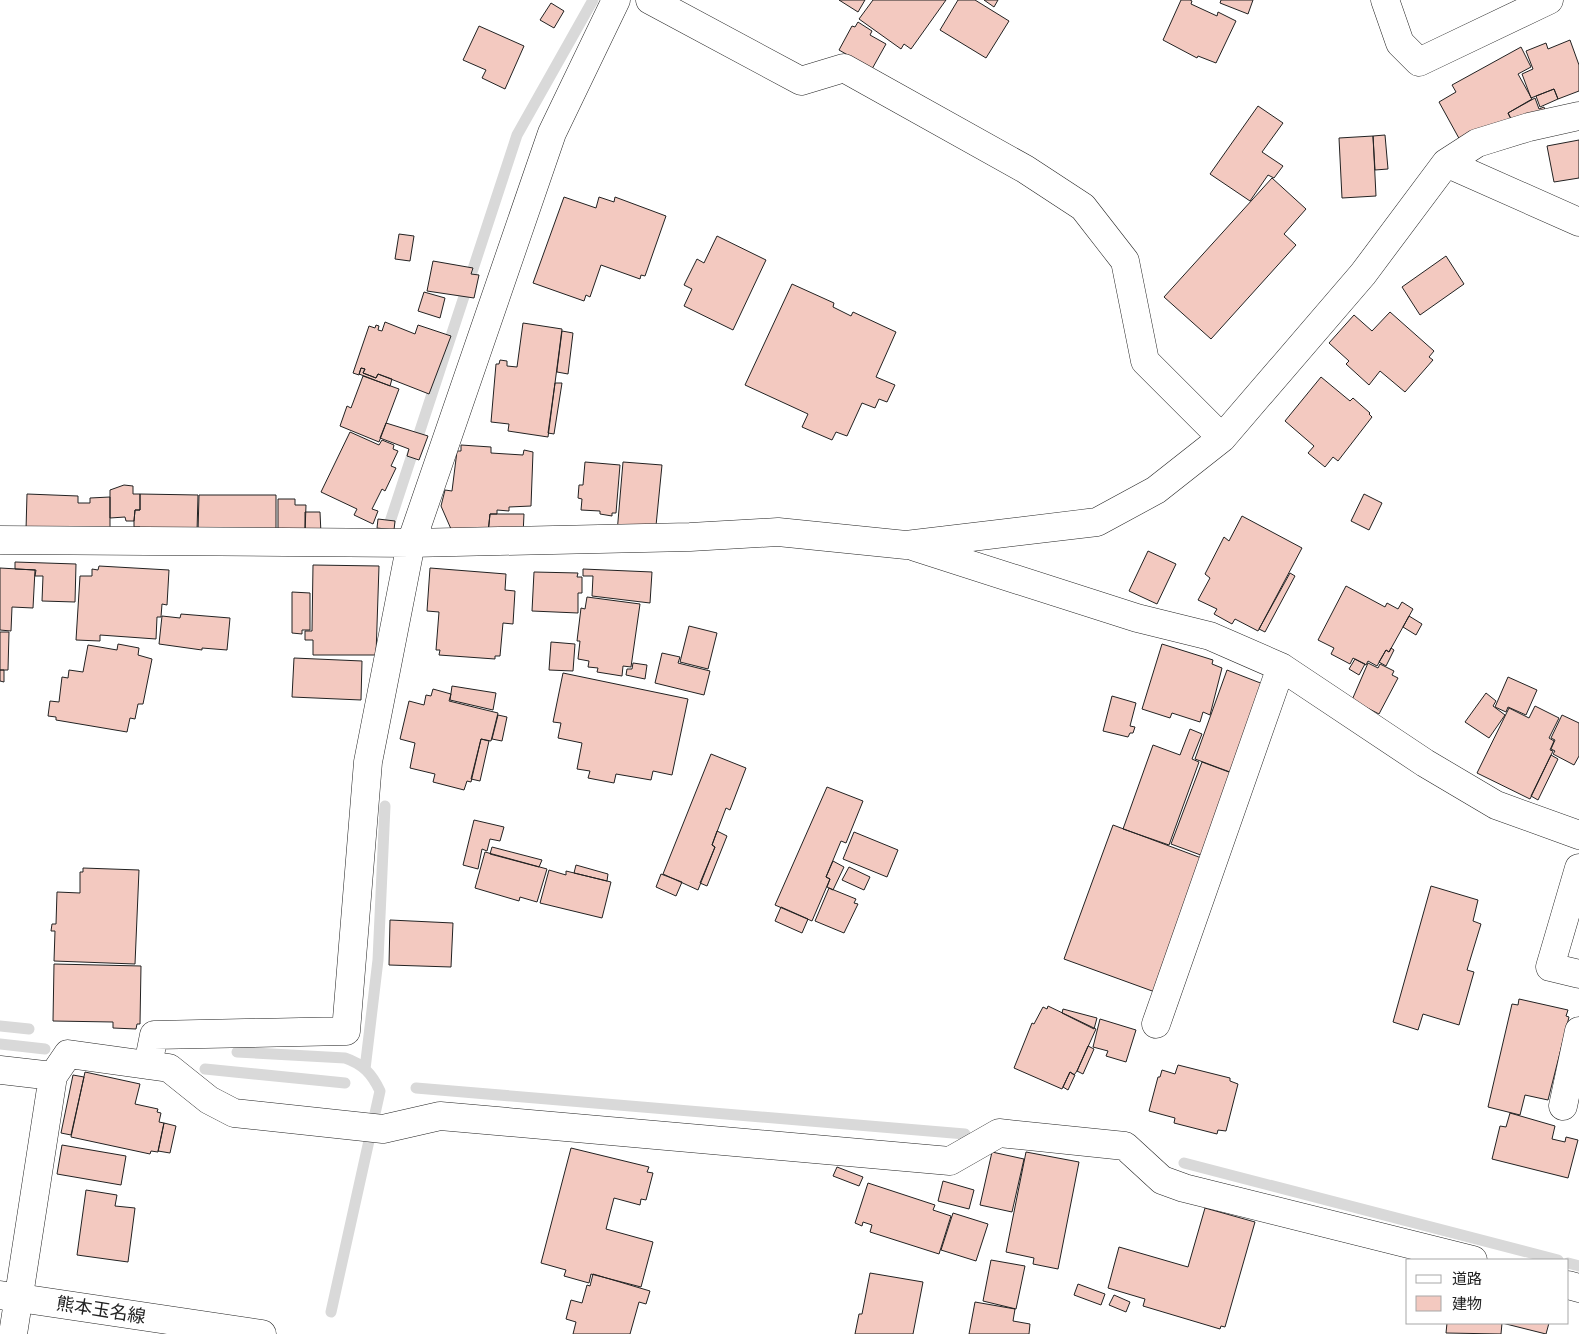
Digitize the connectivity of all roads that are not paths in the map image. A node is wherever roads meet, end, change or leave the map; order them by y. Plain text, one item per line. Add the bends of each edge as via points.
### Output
1 (616, 0) edge
2 (650, 0) edge
3 (1385, 0) edge
4 (1549, 0) edge
5 (1579, 116) edge
6 (1446, 163) junction
7 (1579, 222) edge
8 (1222, 438) junction
9 (0, 540) edge
10 (411, 543) junction
11 (906, 544) junction
12 (1281, 667) junction
13 (1579, 834) edge
14 (1579, 868) edge
15 (1579, 974) edge
16 (1156, 1024) dead end
17 (1579, 1031) edge
18 (148, 1065) junction
19 (0, 1070) edge
20 (53, 1076) junction
21 (1563, 1106) dead end
22 (1469, 1259) edge
23 (10, 1296) edge
24 (13, 1334) edge
25 (262, 1334) edge

1 - 10 street via 552,132
2 - 8 street via 801,80 844,68 1025,169 1083,207 1125,261 1145,361
3 - 4 street via 1400,44 1419,62
5 - 6 street via 1477,143
6 - 7 street
6 - 8 street via 1363,274
8 - 11 street via 1156,490 1097,522
9 - 10 street
10 - 11 street via 778,532
10 - 18 street via 368,762 346,1031 154,1035
11 - 12 street via 1137,618 1210,636
12 - 13 street via 1425,763 1496,805
12 - 16 street
14 - 15 street via 1550,967
17 - 21 street
18 - 20 street via 68,1054
18 - 22 street via 169,1068 209,1100 234,1112 354,1127 382,1129 440,1116 950,1161 999,1133 1125,1146 1162,1180 1184,1188
19 - 20 street
20 - 23 street
23 - 24 street
23 - 25 street, 熊本玉名線

